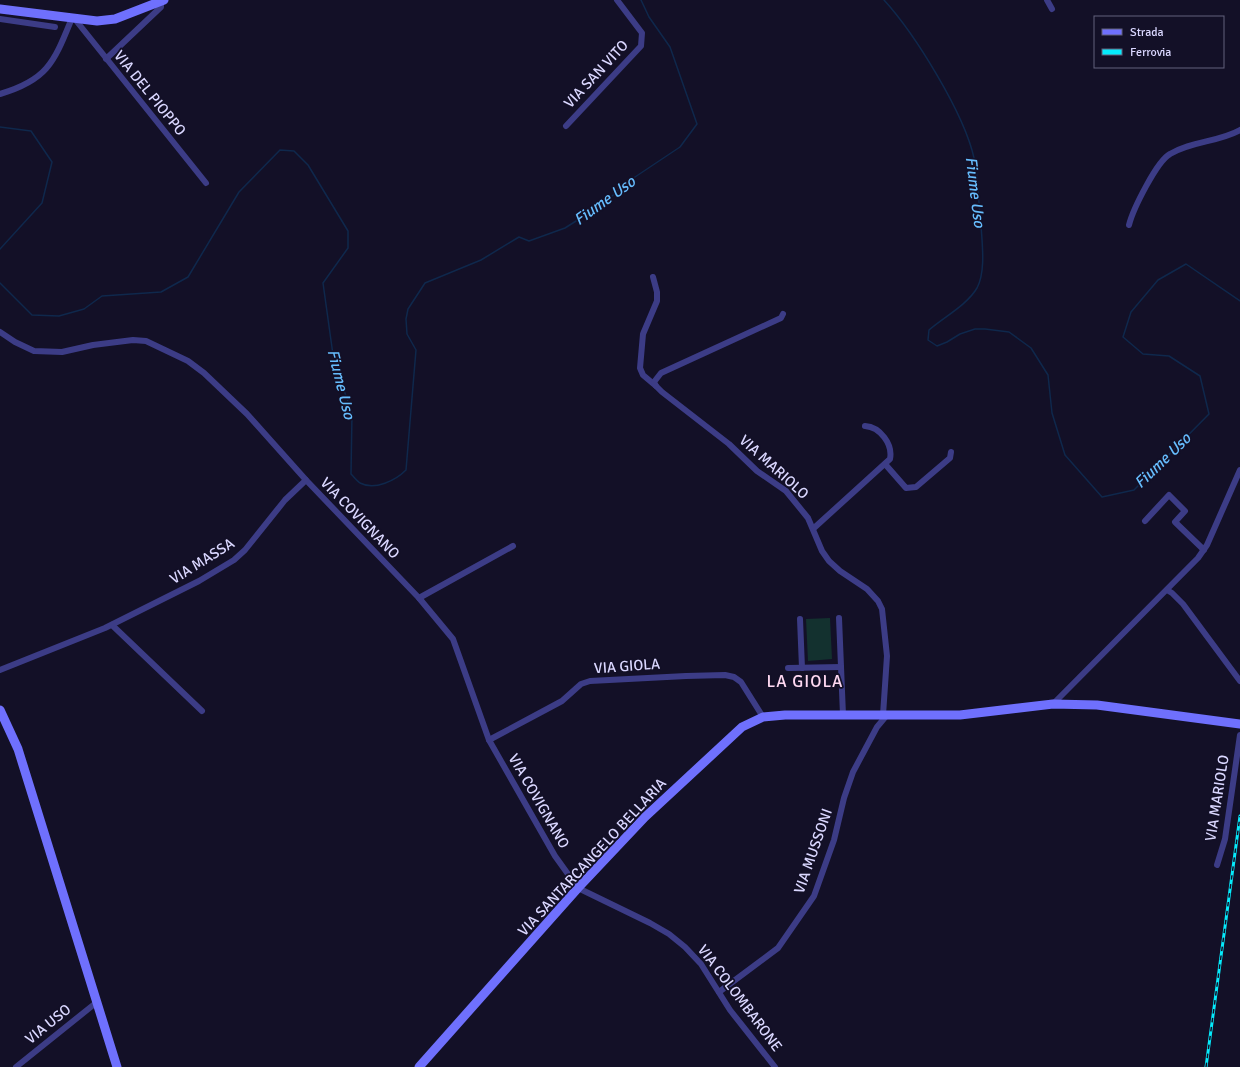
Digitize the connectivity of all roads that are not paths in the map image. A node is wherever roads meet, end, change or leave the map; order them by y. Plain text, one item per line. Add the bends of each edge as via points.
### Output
1 (617, 0) edge
2 (1047, 0) edge
3 (163, 1) edge
4 (0, 9) edge
5 (1052, 9) dead end
6 (47, 15) junction
7 (73, 18) junction
8 (0, 19) edge
9 (45, 25) junction
10 (55, 27) dead end
11 (106, 59) junction
12 (0, 94) edge
13 (566, 126) dead end
14 (1240, 130) edge
15 (206, 184) dead end
16 (1129, 225) dead end
17 (653, 277) dead end
18 (783, 314) dead end
19 (0, 332) edge
20 (656, 386) junction
21 (865, 426) dead end
22 (951, 452) dead end
23 (885, 464) junction
24 (1240, 470) edge
25 (306, 480) junction
26 (1144, 521) dead end
27 (814, 528) junction
28 (513, 546) dead end
29 (1204, 550) junction
30 (1167, 590) junction
31 (418, 598) junction
32 (839, 618) dead end
33 (800, 619) dead end
34 (112, 625) junction
35 (841, 667) junction
36 (788, 668) dead end
37 (802, 668) junction
38 (0, 670) edge
39 (1240, 681) edge
40 (1054, 704) junction
41 (0, 710) edge
42 (202, 711) dead end
43 (844, 715) junction
44 (885, 715) junction
45 (763, 717) junction
46 (1240, 724) edge
47 (1240, 735) edge
48 (489, 740) junction
49 (1218, 865) dead end
50 (578, 888) junction
51 (719, 992) junction
52 (97, 1002) junction
53 (16, 1067) edge
54 (117, 1067) edge
55 (419, 1067) edge
56 (775, 1067) edge

1 - 13 street, VIA SAN VITO via 642,33 641,46
2 - 5 street
3 - 7 street via 115,19 97,21
3 - 11 street via 161,7
4 - 6 street
6 - 7 street
6 - 9 street
7 - 11 street, VIA DEL PIOPPO
7 - 12 street via 50,67 36,80
8 - 9 street
9 - 10 street
11 - 15 street, VIA DEL PIOPPO
14 - 16 street via 1176,151 1164,158 1157,167
17 - 20 street, VIA MARIOLO via 657,301 643,334 640,368 643,375
18 - 20 street via 781,318 660,373 654,382
19 - 25 street, VIA COVIGNANO via 34,351 62,352 133,340 146,341 188,360 247,414
20 - 27 street, VIA MARIOLO via 757,471 786,491 799,504
21 - 23 street via 878,429 888,444 891,454
22 - 23 street via 950,458 916,487 910,489 906,488
23 - 27 street
24 - 29 street
25 - 31 street, VIA COVIGNANO
25 - 34 street, VIA MASSA via 292,492 234,560 199,581
26 - 29 street via 1169,495 1185,511 1175,522
27 - 44 street, VIA MARIOLO via 822,551 829,561 873,594 882,609 887,656
28 - 31 street
29 - 30 street
30 - 39 street via 1183,604
30 - 40 street
31 - 48 street, VIA COVIGNANO via 453,639
32 - 35 street
33 - 37 street
34 - 38 street, VIA MASSA
34 - 42 street
35 - 37 street
35 - 43 street
36 - 37 street
40 - 44 street, VIA SANTARCANGELO BELLARIA via 960,715
40 - 46 street, VIA SANTARCANGELO BELLARIA via 1097,705
41 - 52 street via 18,749
43 - 44 street, VIA SANTARCANGELO BELLARIA
43 - 45 street, VIA SANTARCANGELO BELLARIA
44 - 51 street, VIA MUSSONI via 853,772 834,840 814,896 778,948
45 - 48 street, VIA GIOLA via 741,682 725,675 590,681 581,684 562,701
45 - 50 street, VIA SANTARCANGELO BELLARIA via 742,728 645,817
47 - 49 street, VIA MARIOLO via 1225,839
48 - 50 street, VIA COVIGNANO via 555,856
50 - 51 street, VIA COLOMBARONE via 669,934 701,964
50 - 55 street, VIA SANTARCANGELO BELLARIA
51 - 56 street, VIA COLOMBARONE
52 - 53 street, VIA USO
52 - 54 street

